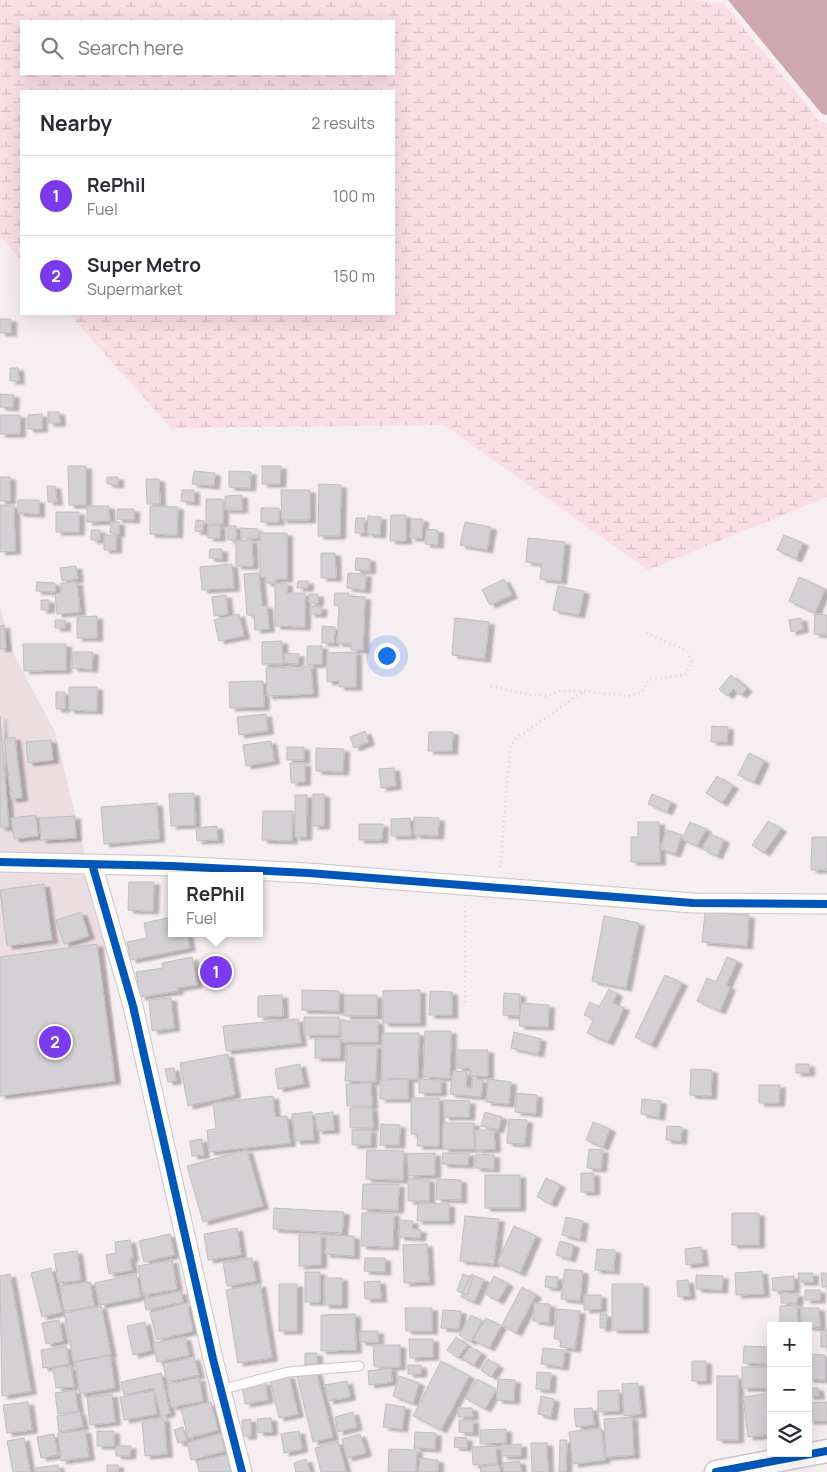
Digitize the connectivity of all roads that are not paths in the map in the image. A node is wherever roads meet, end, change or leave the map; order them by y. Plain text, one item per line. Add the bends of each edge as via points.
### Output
1 (0, 862) edge
2 (92, 864) junction
3 (827, 904) edge
4 (359, 1366) dead end
5 (220, 1390) junction
6 (827, 1451) edge
7 (788, 1466) edge
8 (242, 1472) edge
9 (716, 1472) edge

1 - 2 street
2 - 3 street via 308,873 693,903
2 - 5 street via 133,1006
4 - 5 lane via 288,1372
5 - 8 street
6 - 7 street
7 - 9 street

